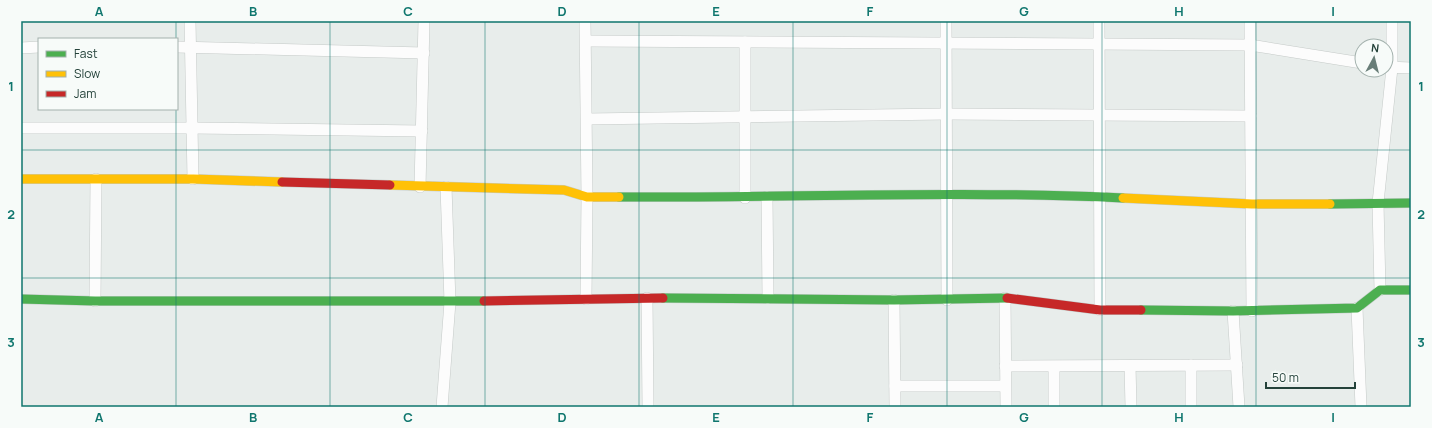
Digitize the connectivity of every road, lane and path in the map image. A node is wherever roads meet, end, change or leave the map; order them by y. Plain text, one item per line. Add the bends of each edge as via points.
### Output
1 (190, 21) edge
2 (424, 21) edge
3 (586, 21) edge
4 (946, 21) edge
5 (1099, 21) edge
6 (1250, 21) edge
7 (1392, 21) edge
8 (1391, 38) edge
9 (586, 41) junction
10 (745, 42) junction
11 (947, 44) junction
12 (1099, 45) junction
13 (1250, 45) junction
14 (38, 47) edge
15 (178, 47) edge
16 (190, 47) junction
17 (21, 48) edge
18 (424, 53) junction
19 (1354, 63) edge
20 (1394, 68) edge
21 (1411, 68) edge
22 (1388, 78) edge
23 (947, 114) junction
24 (1099, 114) junction
25 (1251, 116) junction
26 (746, 117) junction
27 (587, 119) junction
28 (21, 128) edge
29 (192, 128) junction
30 (422, 131) junction
31 (21, 179) edge
32 (96, 179) junction
33 (193, 179) junction
34 (420, 187) junction
35 (446, 187) junction
36 (946, 195) junction
37 (588, 197) junction
38 (767, 197) junction
39 (1099, 197) junction
40 (745, 198) junction
41 (1378, 203) junction
42 (1411, 203) edge
43 (1252, 204) junction
44 (1380, 290) junction
45 (1411, 290) edge
46 (648, 298) junction
47 (768, 298) junction
48 (1005, 298) junction
49 (21, 299) edge
50 (586, 299) junction
51 (894, 300) junction
52 (947, 300) junction
53 (95, 302) junction
54 (450, 302) junction
55 (1357, 308) junction
56 (1100, 310) junction
57 (1252, 310) junction
58 (1233, 311) junction
59 (1192, 365) junction
60 (1005, 366) junction
61 (1130, 366) junction
62 (1237, 366) junction
63 (1054, 367) junction
64 (895, 386) junction
65 (1005, 386) junction
66 (442, 407) edge
67 (648, 407) edge
68 (895, 407) edge
69 (1006, 407) edge
70 (1054, 407) edge
71 (1131, 407) edge
72 (1191, 407) edge
73 (1239, 407) edge
74 (1361, 407) edge

1 - 16 street
2 - 18 street
3 - 9 street
4 - 11 street
5 - 12 street
6 - 13 street
7 - 8 street
9 - 10 street
9 - 27 street
10 - 11 street
10 - 26 street
11 - 12 street
11 - 23 street
12 - 13 street
12 - 24 street
13 - 19 street
13 - 25 street
14 - 17 street
15 - 16 street
16 - 18 street
16 - 29 street
18 - 30 street
20 - 21 street
22 - 41 street
23 - 24 street
23 - 26 street
23 - 36 street
24 - 25 street
24 - 39 street
25 - 43 street
26 - 27 street
26 - 40 street
27 - 37 street
28 - 29 street
29 - 30 street
29 - 33 street
30 - 34 street
31 - 32 street
32 - 33 street
32 - 53 street
33 - 34 street
34 - 35 street
35 - 37 street via 564,190
35 - 54 street
36 - 38 street
36 - 39 street
36 - 52 street
37 - 40 street
37 - 50 street
38 - 40 street
38 - 47 street
39 - 43 street
39 - 56 street
41 - 42 street
41 - 43 street
41 - 44 street
43 - 57 street
44 - 45 street
44 - 55 street
46 - 47 street
46 - 50 street
46 - 67 street
47 - 51 street
48 - 52 street
48 - 56 street
48 - 60 street
49 - 53 street
50 - 54 street
51 - 52 street
51 - 64 street
53 - 54 street
54 - 66 street
55 - 57 street
55 - 74 street
56 - 58 street
57 - 58 street
58 - 62 street
59 - 61 street
59 - 62 street
59 - 72 street
60 - 63 street
60 - 65 street
61 - 63 street
61 - 71 street
62 - 73 street
63 - 70 street
64 - 65 street
64 - 68 street
65 - 69 street

